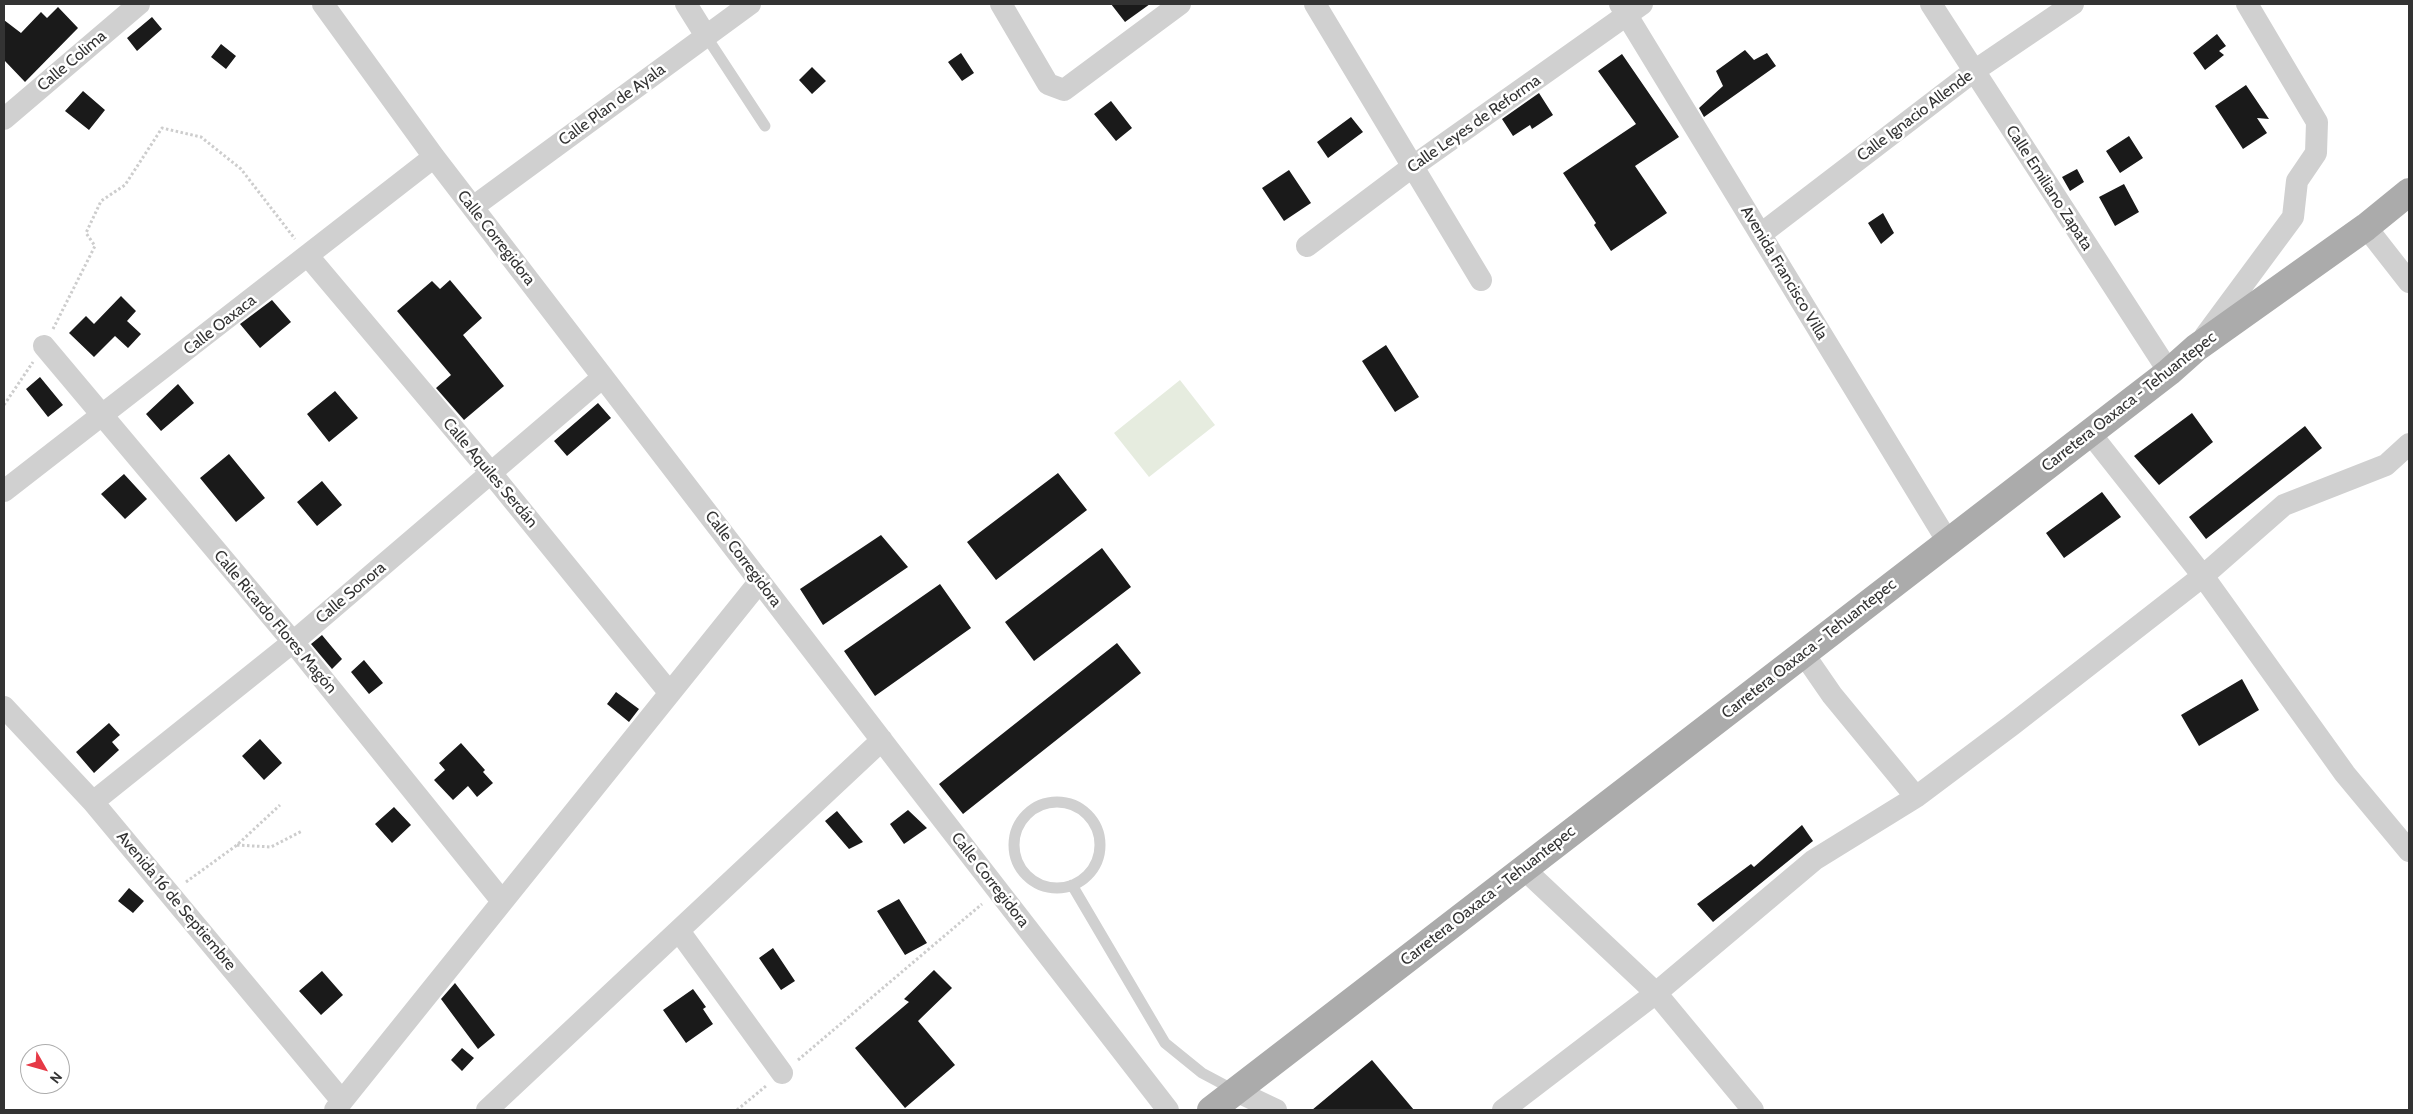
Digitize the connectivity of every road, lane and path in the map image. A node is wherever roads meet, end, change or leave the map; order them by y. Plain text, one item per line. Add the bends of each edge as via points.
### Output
1 (139, 4) edge
2 (324, 4) edge
3 (686, 4) edge
4 (750, 4) edge
5 (1001, 4) edge
6 (1180, 4) edge
7 (1315, 4) edge
8 (1931, 4) edge
9 (2073, 4) edge
10 (2248, 4) edge
11 (1630, 7) edge
12 (706, 36) junction
13 (1974, 71) junction
14 (4, 119) edge
15 (766, 126) dead end
16 (434, 157) junction
17 (1412, 167) junction
18 (2409, 192) edge
19 (473, 206) junction
20 (2366, 227) junction
21 (1761, 234) junction
22 (1307, 246) dead end
23 (308, 256) junction
24 (1481, 280) dead end
25 (2409, 282) edge
26 (44, 346) junction
27 (2196, 348) junction
28 (2169, 372) junction
29 (603, 377) junction
30 (4, 405) edge
31 (102, 417) junction
32 (2090, 433) junction
33 (2409, 444) edge
34 (491, 473) junction
35 (4, 491) edge
36 (1948, 542) junction
37 (2203, 576) junction
38 (760, 581) junction
39 (293, 642) junction
40 (1804, 653) junction
41 (669, 692) junction
42 (4, 707) edge
43 (882, 740) junction
44 (1916, 797) junction
45 (93, 802) junction
46 (280, 805) dead end
47 (302, 831) dead end
48 (237, 845) junction
49 (2409, 851) edge
50 (1524, 869) junction
51 (1072, 885) junction
52 (998, 891) junction
53 (170, 894) junction
54 (502, 901) junction
55 (679, 931) junction
56 (1656, 993) junction
57 (782, 1073) junction
58 (1236, 1091) junction
59 (338, 1106) edge
60 (1165, 1109) edge
61 (487, 1110) edge
62 (737, 1110) edge
63 (1211, 1110) edge
64 (1276, 1110) edge
65 (1504, 1110) edge
66 (1753, 1110) edge

1 - 14 street, Calle Colima
2 - 16 street, Calle Corregidora
3 - 12 street
4 - 12 street, Calle Plan de Ayala
5 - 6 street via 1048,84 1064,90
7 - 17 street
8 - 13 street, Calle Emiliano Zapata
9 - 13 street, Calle Ignacio Allende
10 - 27 street via 2317,122 2316,152 2297,181 2293,217
11 - 17 street, Calle Leyes de Reforma
11 - 21 street, Avenida Francisco Villa
12 - 15 lane
12 - 19 street, Calle Plan de Ayala
13 - 21 street, Calle Ignacio Allende
13 - 28 street, Calle Emiliano Zapata
16 - 19 street, Calle Corregidora
16 - 23 street, Calle Oaxaca
17 - 22 street, Calle Leyes de Reforma
17 - 24 street
18 - 20 main road, Carretera Oaxaca - Tehuantepec
19 - 29 street, Calle Corregidora
20 - 25 street
20 - 27 main road, Carretera Oaxaca - Tehuantepec
21 - 36 street, Avenida Francisco Villa
23 - 26 path via 242,169 201,138 162,128 126,185 101,201 86,233 95,246
23 - 31 street, Calle Oaxaca
23 - 34 street, Calle Aquiles Serdán
26 - 30 path
26 - 31 street, Calle Ricardo Flores Magón
27 - 28 main road, Carretera Oaxaca - Tehuantepec
28 - 32 main road, Carretera Oaxaca - Tehuantepec
29 - 34 street, Calle Sonora
29 - 38 street, Calle Corregidora
31 - 35 street, Calle Oaxaca
31 - 39 street, Calle Ricardo Flores Magón
32 - 36 main road, Carretera Oaxaca - Tehuantepec
32 - 37 street
33 - 37 street via 2386,465 2284,504
34 - 39 street, Calle Sonora
34 - 41 street, Calle Aquiles Serdán
36 - 40 main road, Carretera Oaxaca - Tehuantepec
37 - 44 street
37 - 49 street via 2345,774
38 - 41 street
38 - 43 street, Calle Corregidora
39 - 45 street, Calle Sonora
39 - 54 street, Calle Ricardo Flores Magón
40 - 44 street via 1832,695
40 - 50 main road, Carretera Oaxaca - Tehuantepec
41 - 54 street
42 - 45 street, Avenida 16 de Septiembre
43 - 52 street, Calle Corregidora
43 - 55 street
44 - 56 street via 1814,860
45 - 53 street, Avenida 16 de Septiembre
46 - 48 path
47 - 48 path via 271,847
48 - 53 path
50 - 56 street
50 - 58 main road, Carretera Oaxaca - Tehuantepec
51 - 51 lane via 1058,888 1033,881 1017,860 1014,847 1016,833 1031,811 1042,805 1057,802 1071,805 1094,823 1099,837 1099,852 1094,866
51 - 58 lane via 1165,1043 1202,1073
52 - 57 path
52 - 60 street, Calle Corregidora
53 - 59 street, Avenida 16 de Septiembre
54 - 59 street
55 - 57 street
55 - 61 street
56 - 65 street
56 - 66 street
57 - 62 path
58 - 63 main road, Carretera Oaxaca - Tehuantepec
58 - 64 street

